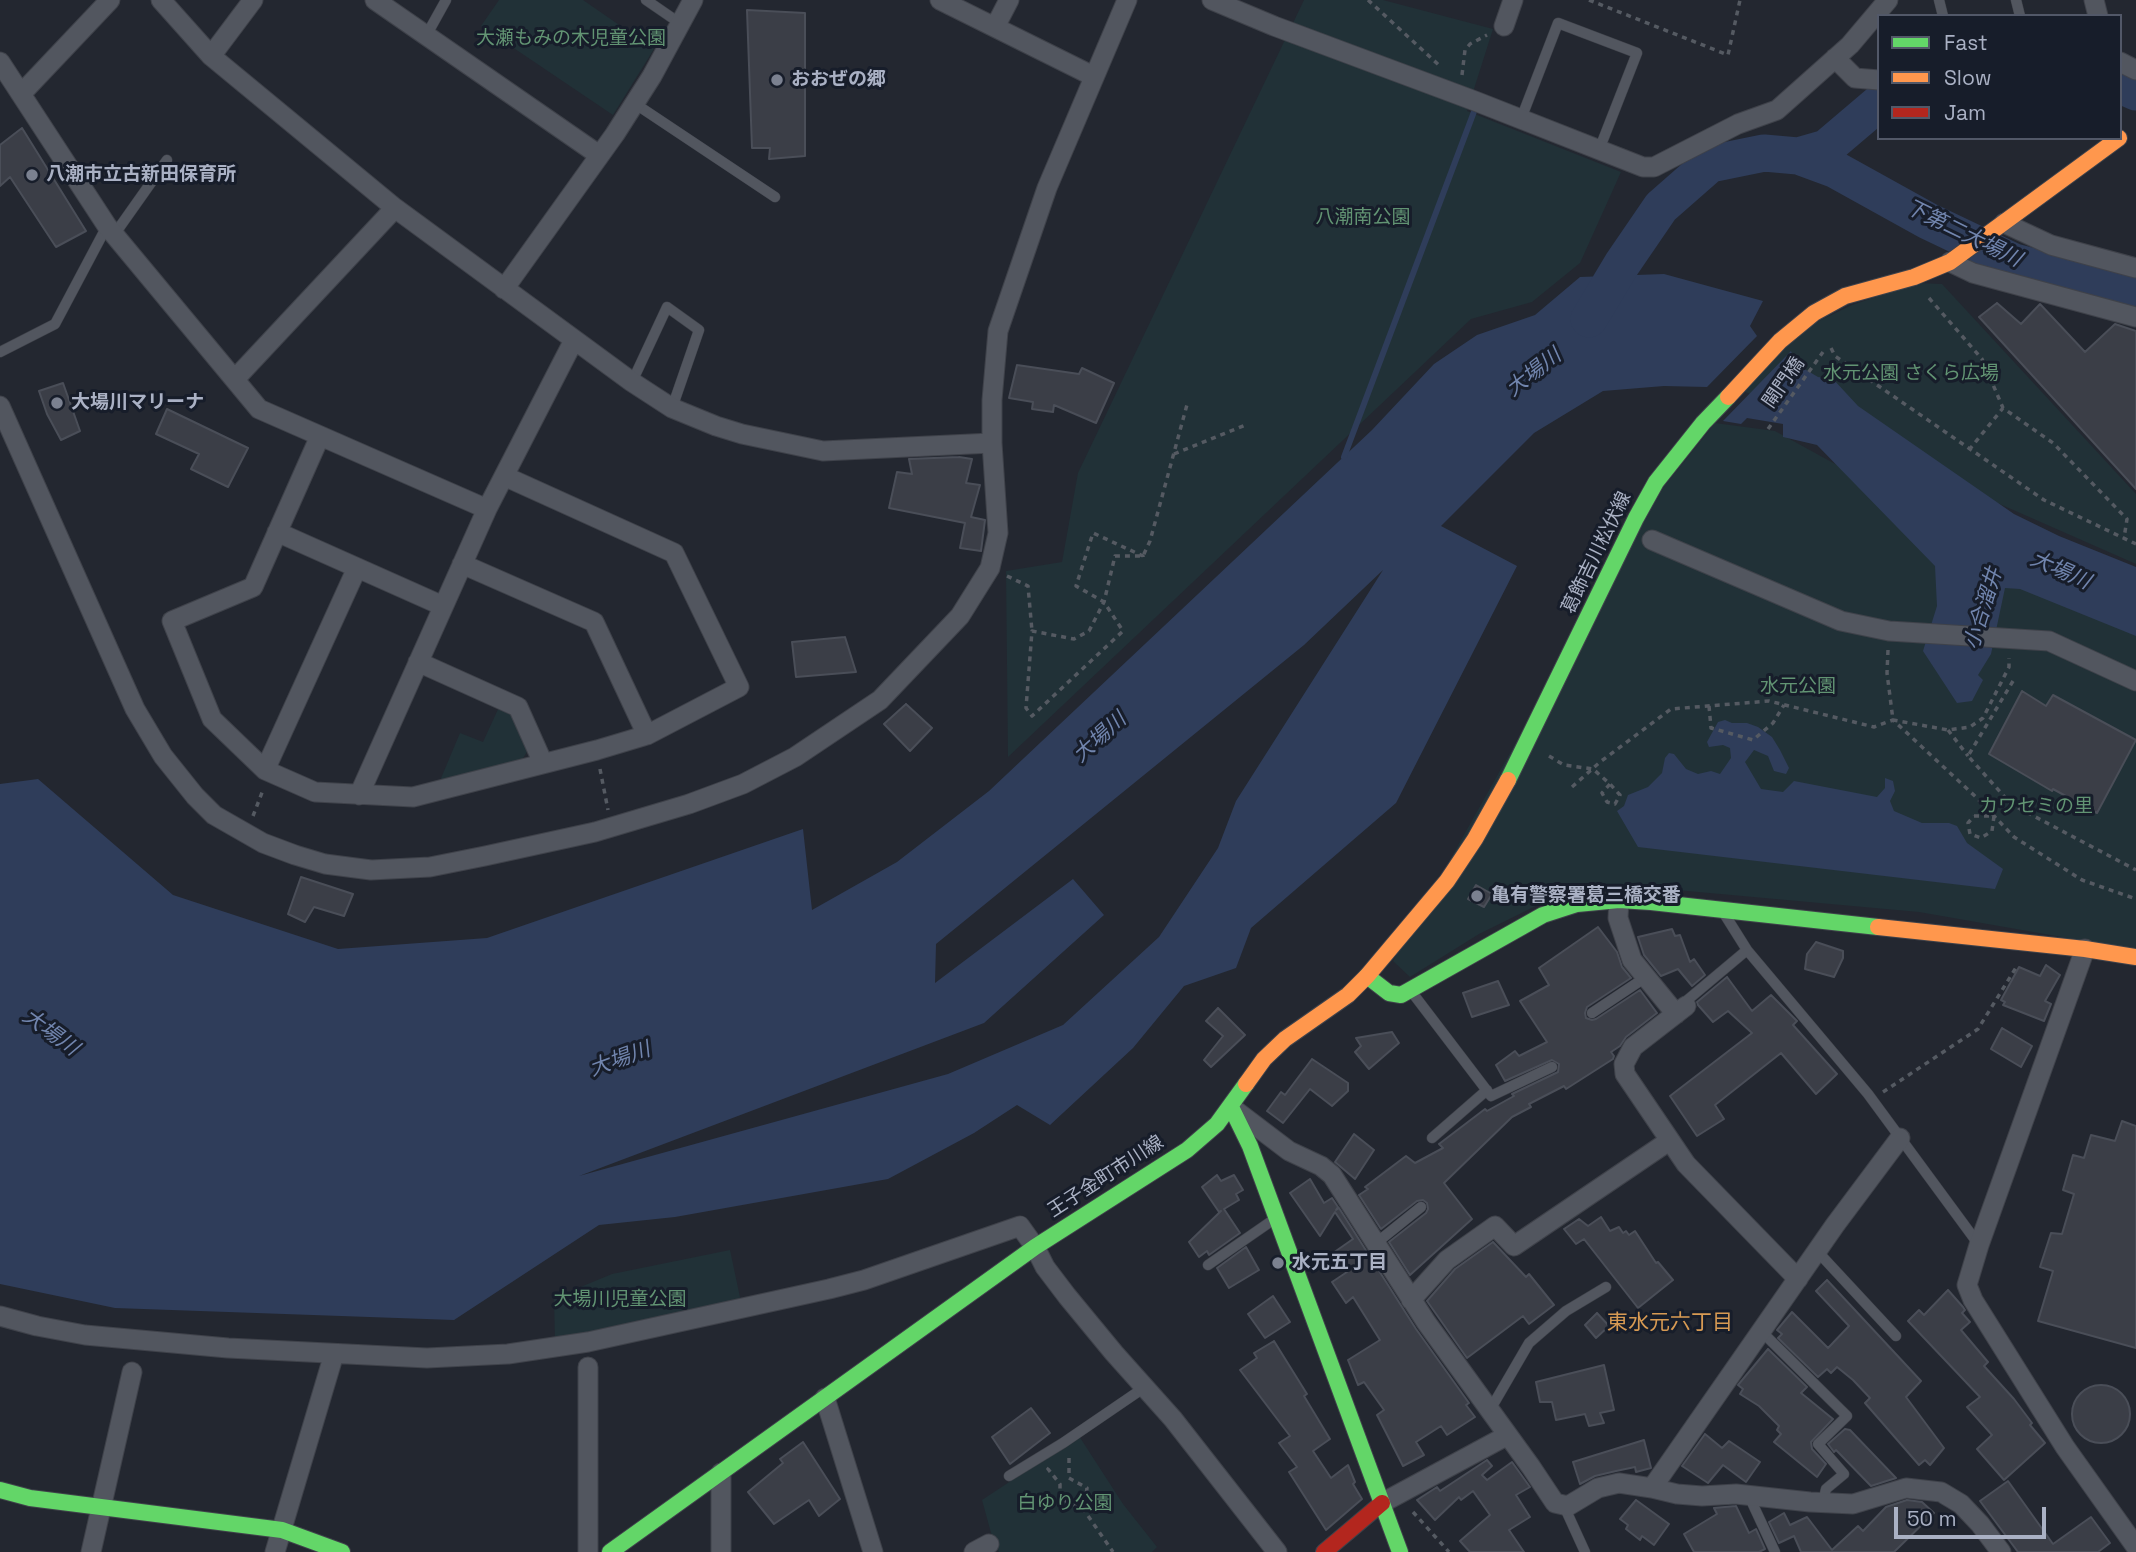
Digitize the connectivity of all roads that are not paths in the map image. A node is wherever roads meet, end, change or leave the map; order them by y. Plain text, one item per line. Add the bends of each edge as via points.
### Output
1 (110, 0) edge
2 (161, 0) edge
3 (253, 0) edge
4 (375, 0) edge
5 (446, 0) edge
6 (646, 0) edge
7 (693, 0) edge
8 (940, 0) edge
9 (1009, 0) edge
10 (1127, 0) edge
11 (1212, 0) edge
12 (1513, 0) edge
13 (1884, 1) edge
14 (681, 24) junction
15 (1504, 26) road end
16 (995, 27) junction
17 (426, 36) junction
18 (211, 56) junction
19 (1835, 58) junction
20 (0, 62) edge
21 (1093, 76) junction
22 (1877, 80) edge
23 (20, 94) junction
24 (634, 103) junction
25 (1521, 119) junction
26 (2117, 140) edge
27 (1599, 150) junction
28 (599, 155) junction
29 (167, 160) dead end
30 (775, 198) dead end
31 (395, 208) junction
32 (2002, 224) junction
33 (110, 231) junction
34 (1958, 257) junction
35 (2136, 268) edge
36 (504, 289) junction
37 (2136, 317) edge
38 (574, 340) junction
39 (0, 352) edge
40 (235, 379) junction
41 (632, 382) junction
42 (0, 406) edge
43 (672, 408) junction
44 (320, 436) junction
45 (992, 443) junction
46 (504, 476) junction
47 (487, 509) junction
48 (278, 532) junction
49 (1652, 540) dead end
50 (462, 564) junction
51 (357, 568) junction
52 (443, 606) junction
53 (418, 662) junction
54 (2136, 681) edge
55 (647, 735) junction
56 (543, 763) junction
57 (267, 771) junction
58 (359, 795) junction
59 (1619, 900) junction
60 (1722, 910) junction
61 (1747, 950) junction
62 (2085, 950) junction
63 (2136, 957) edge
64 (1367, 976) junction
65 (1646, 977) junction
66 (1411, 990) junction
67 (1681, 1010) junction
68 (1592, 1013) dead end
69 (1552, 1067) dead end
70 (1487, 1090) junction
71 (1231, 1107) junction
72 (1432, 1138) dead end
73 (1900, 1138) junction
74 (1669, 1141) junction
75 (1421, 1207) dead end
76 (1276, 1218) junction
77 (1375, 1244) junction
78 (1979, 1245) junction
79 (1035, 1247) junction
80 (1817, 1251) junction
81 (1208, 1265) dead end
82 (1798, 1279) junction
83 (1606, 1287) dead end
84 (1411, 1300) junction
85 (0, 1316) edge
86 (1762, 1332) junction
87 (1896, 1336) dead end
88 (334, 1354) junction
89 (589, 1367) dead end
90 (132, 1372) dead end
91 (1145, 1387) junction
92 (825, 1398) junction
93 (1490, 1410) junction
94 (1508, 1435) junction
95 (721, 1473) junction
96 (1009, 1476) dead end
97 (1651, 1488) junction
98 (0, 1490) edge
99 (1749, 1495) junction
100 (1823, 1502) junction
101 (1382, 1503) junction
102 (1563, 1505) junction
103 (101, 1507) junction
104 (282, 1530) junction
105 (2136, 1547) edge
106 (91, 1552) edge
107 (275, 1552) edge
108 (342, 1552) edge
109 (588, 1552) edge
110 (610, 1552) edge
111 (722, 1552) edge
112 (873, 1552) edge
113 (1277, 1552) edge
114 (1324, 1552) edge
115 (1400, 1552) edge
116 (1585, 1552) edge
117 (1775, 1552) edge
118 (2001, 1552) edge

1 - 23 street
2 - 18 street
3 - 18 street
4 - 17 street
5 - 17 lane
6 - 14 lane
7 - 14 street
8 - 16 street
9 - 16 street
10 - 21 street
11 - 25 street
12 - 15 street
13 - 19 street
14 - 24 street
16 - 21 street
17 - 28 street
18 - 31 street
19 - 22 street via 1855,78
19 - 27 street via 1777,110 1738,124 1654,167
20 - 23 street
21 - 45 street via 1047,188 998,331
23 - 33 street
24 - 28 street
24 - 30 lane
25 - 27 street
25 - 27 lane via 1558,23 1637,53
26 - 32 main road, 葛飾吉川松伏線
28 - 36 street
29 - 33 lane
31 - 36 street
31 - 40 street
32 - 34 main road, 葛飾吉川松伏線
32 - 35 street via 2051,245
33 - 39 lane via 55,324
33 - 40 street
34 - 37 street via 1973,273
34 - 64 main road, 葛飾吉川松伏線 via 1914,277 1845,296 1814,313 1780,341 1703,423 1656,482 1636,518 1555,688 1475,839 1447,881
36 - 38 street
38 - 41 street
38 - 46 street
40 - 44 street via 259,409
41 - 43 street
41 - 43 lane via 667,307 699,330
42 - 45 street via 135,709 163,756 214,815 263,843 325,864 371,870 430,867 485,856 689,804 743,784 795,757 880,701 960,616 990,568 998,533
43 - 45 street via 729,430 823,451
44 - 47 street
44 - 48 street
46 - 47 street
46 - 55 street via 674,553 739,687
47 - 50 street
48 - 51 street
48 - 57 street via 253,587 172,621 212,719
49 - 54 street via 1841,621 1889,631 2049,641
50 - 52 street
50 - 55 street via 594,622
51 - 52 street
51 - 57 street
52 - 53 street
53 - 56 street via 518,707
53 - 58 street
55 - 56 street
56 - 58 street via 413,797
57 - 58 street via 315,792
59 - 60 main road
59 - 65 street via 1618,918 1632,960
59 - 66 main road via 1577,904 1543,915
60 - 61 lane
60 - 62 main road
61 - 67 lane
61 - 73 lane via 1872,1098
62 - 63 main road
62 - 78 street
64 - 66 main road via 1389,993 1401,995
64 - 71 main road, 葛飾吉川松伏線 via 1348,995 1285,1038 1252,1074
65 - 67 street
65 - 68 lane
66 - 70 lane
67 - 74 street via 1633,1047 1623,1064
69 - 70 lane via 1491,1096
70 - 72 lane
71 - 76 main road
71 - 77 street via 1289,1151 1332,1175
71 - 79 main road, 王子金町市川線 via 1187,1150
73 - 78 lane
73 - 80 street
74 - 82 street
74 - 84 street via 1514,1245 1495,1226 1447,1260
75 - 77 lane
76 - 81 lane
76 - 101 main road
77 - 84 street
78 - 105 street via 1967,1285 1973,1300 2065,1447
79 - 88 street via 1020,1226 829,1289 547,1350 427,1358
79 - 91 street via 1067,1296
79 - 92 main road, 王子金町市川線
80 - 82 street
80 - 87 lane
82 - 86 street
83 - 93 lane via 1566,1311 1529,1343
84 - 93 street
85 - 88 street via 138,1341
86 - 97 street
86 - 100 lane via 1847,1416 1818,1444 1843,1474 1826,1489
88 - 104 street
89 - 109 street
90 - 103 street
91 - 96 lane
91 - 113 street
92 - 95 main road, 王子金町市川線
92 - 112 street
93 - 94 street
94 - 101 street
94 - 102 street via 1555,1503
95 - 110 main road, 王子金町市川線
95 - 111 street
97 - 99 street via 1702,1496
97 - 102 street via 1619,1483
98 - 103 main road
99 - 100 street
99 - 117 lane
100 - 118 street via 1853,1504 1906,1488 1941,1492 1961,1504
101 - 114 main road
101 - 115 main road
102 - 116 lane
103 - 104 main road
103 - 106 street
104 - 107 street
104 - 108 main road

